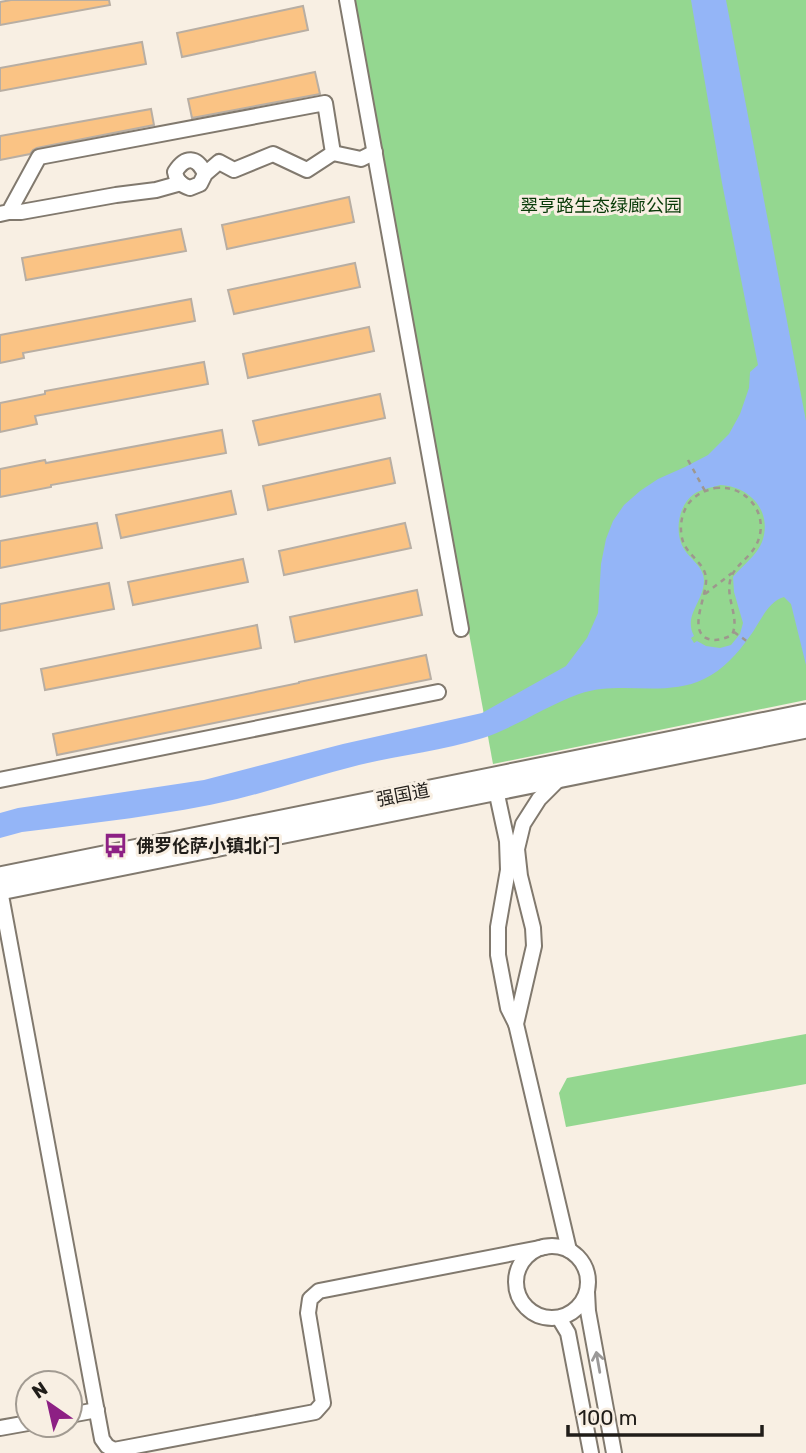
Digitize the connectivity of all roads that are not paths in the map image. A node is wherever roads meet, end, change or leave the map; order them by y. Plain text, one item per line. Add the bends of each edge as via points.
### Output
1 (347, 0) edge
2 (375, 152) junction
3 (332, 153) junction
4 (205, 174) junction
5 (181, 183) junction
6 (5, 213) edge
7 (461, 629) dead end
8 (438, 692) dead end
9 (806, 714) edge
10 (806, 728) edge
11 (561, 777) junction
12 (0, 780) edge
13 (495, 783) junction
14 (0, 877) edge
15 (0, 890) edge
16 (516, 1024) junction
17 (545, 1247) junction
18 (569, 1250) junction
19 (587, 1292) junction
20 (559, 1318) junction
21 (97, 1410) junction
22 (84, 1412) edge
23 (591, 1453) edge
24 (614, 1453) edge

1 - 2 street
2 - 3 street via 361,159
2 - 7 street
3 - 4 street via 307,170 273,154 234,170 219,162
3 - 6 street via 325,103 39,157
4 - 5 street via 200,184 190,188
4 - 5 street via 194,160 186,161 175,172
5 - 6 street
8 - 12 street
9 - 13 main road, 强国道
10 - 11 main road, 强国道
11 - 13 main road, 强国道
11 - 16 street via 523,824 517,849 534,946
13 - 14 main road, 强国道
13 - 15 main road, 强国道
13 - 16 street via 508,870 498,955 508,1008
15 - 21 street
16 - 18 street
17 - 18 street
17 - 20 street via 528,1255 518,1269 516,1287 527,1309 540,1317
17 - 21 street via 318,1291 310,1299 307,1313 323,1403 315,1412 114,1450 103,1439
18 - 19 street via 585,1267
19 - 20 street via 576,1310
24 -> 19 street
20 - 23 street via 568,1333
21 - 22 street

